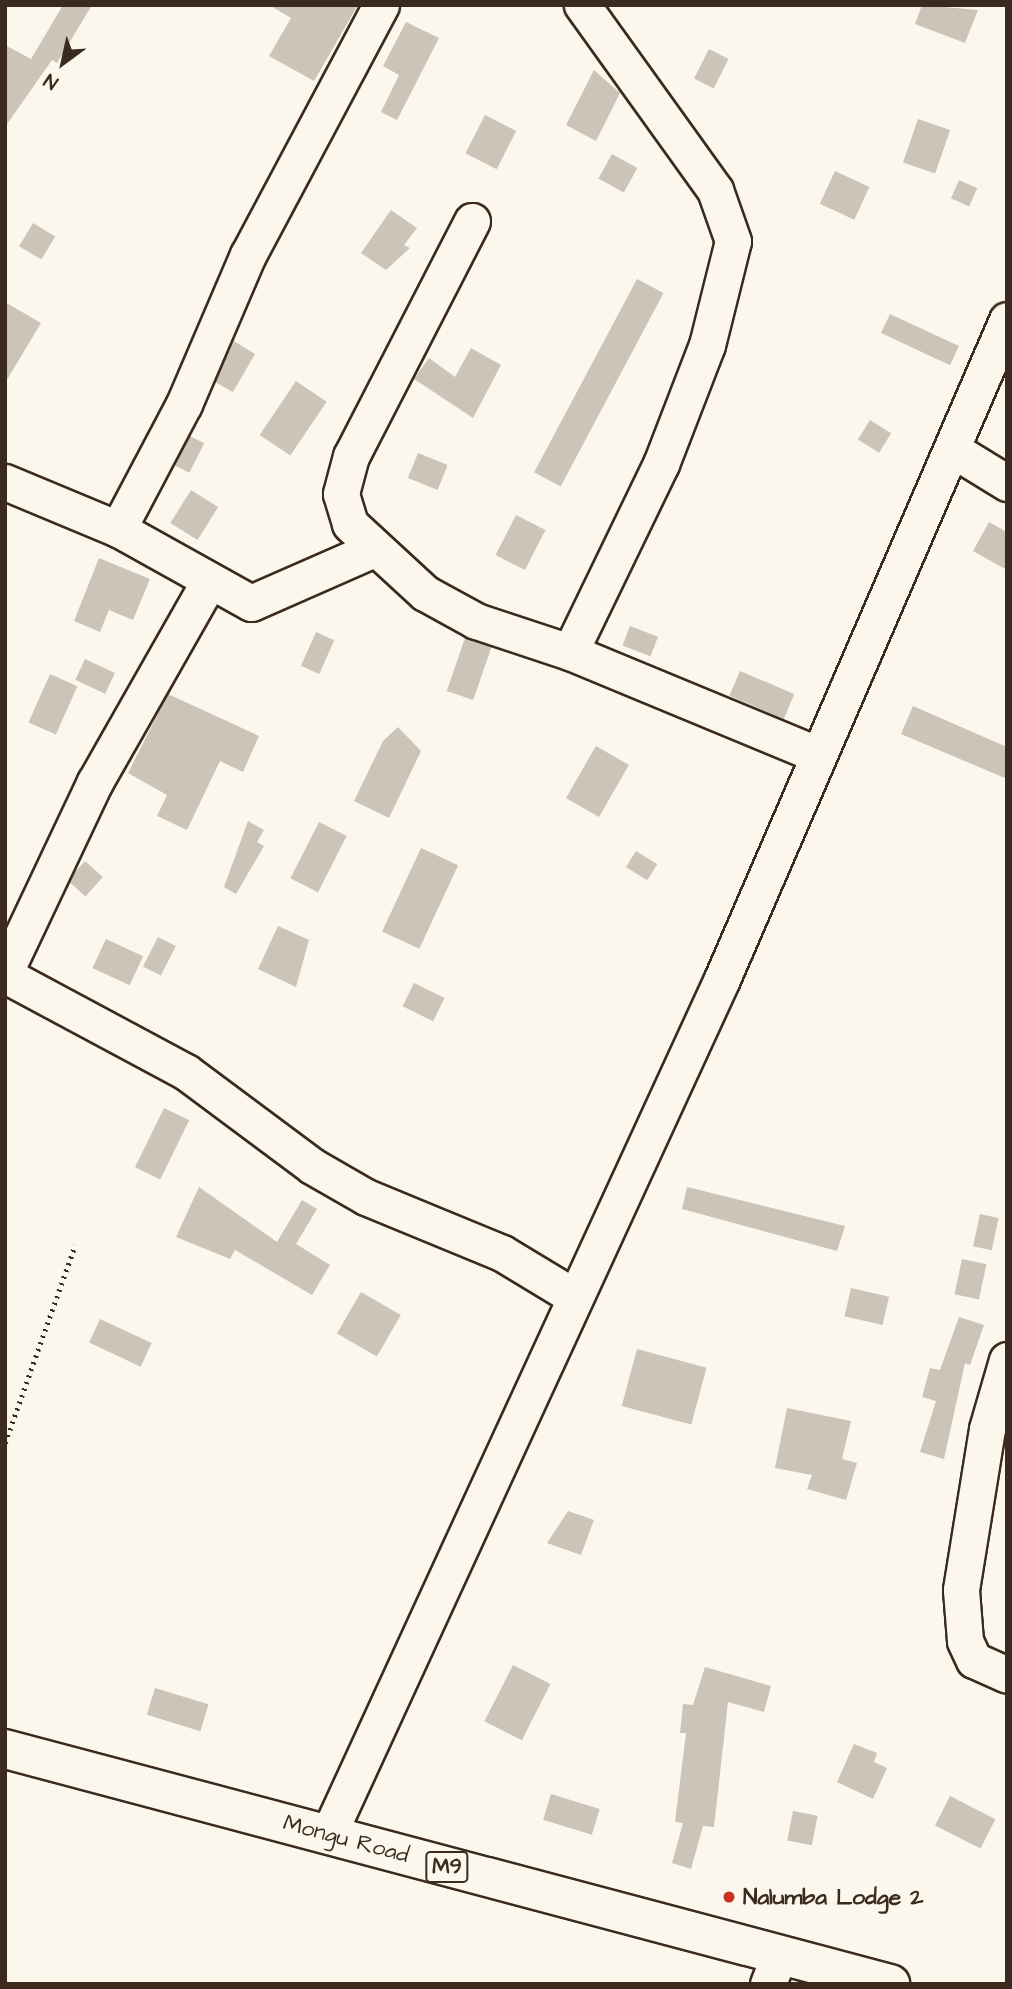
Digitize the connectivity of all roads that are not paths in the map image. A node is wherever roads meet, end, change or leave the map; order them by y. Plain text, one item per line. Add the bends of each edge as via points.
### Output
1 (381, 5) edge
2 (582, 5) edge
3 (472, 220) dead end
4 (1007, 320) edge
5 (955, 451) junction
6 (5, 482) edge
7 (1007, 483) edge
8 (118, 529) junction
9 (374, 549) junction
10 (208, 583) junction
11 (570, 652) junction
12 (816, 754) junction
13 (5, 974) edge
14 (573, 1296) junction
15 (1007, 1360) edge
16 (1007, 1675) edge
17 (5, 1749) edge
18 (329, 1833) junction
19 (774, 1970) edge
20 (890, 1984) edge

1 - 8 street via 248,255 184,404
2 - 11 street via 715,190 733,241 707,345 661,464
3 - 9 street via 351,456 341,494 350,524
4 - 5 street
5 - 7 street
5 - 12 street
6 - 8 street
8 - 10 street
9 - 10 street via 265,602 251,603
9 - 11 street via 425,593 476,621
10 - 13 street via 95,782
11 - 12 street
12 - 14 street via 722,979
13 - 14 street via 186,1072 312,1166 366,1197 502,1253
14 - 18 street via 490,1490
15 - 16 street via 987,1429 961,1590 965,1642 974,1660
17 - 18 main road, Mongu Road / M9
18 - 19 main road, Mongu Road / M9
19 - 20 main road, Mongu Road / M9

